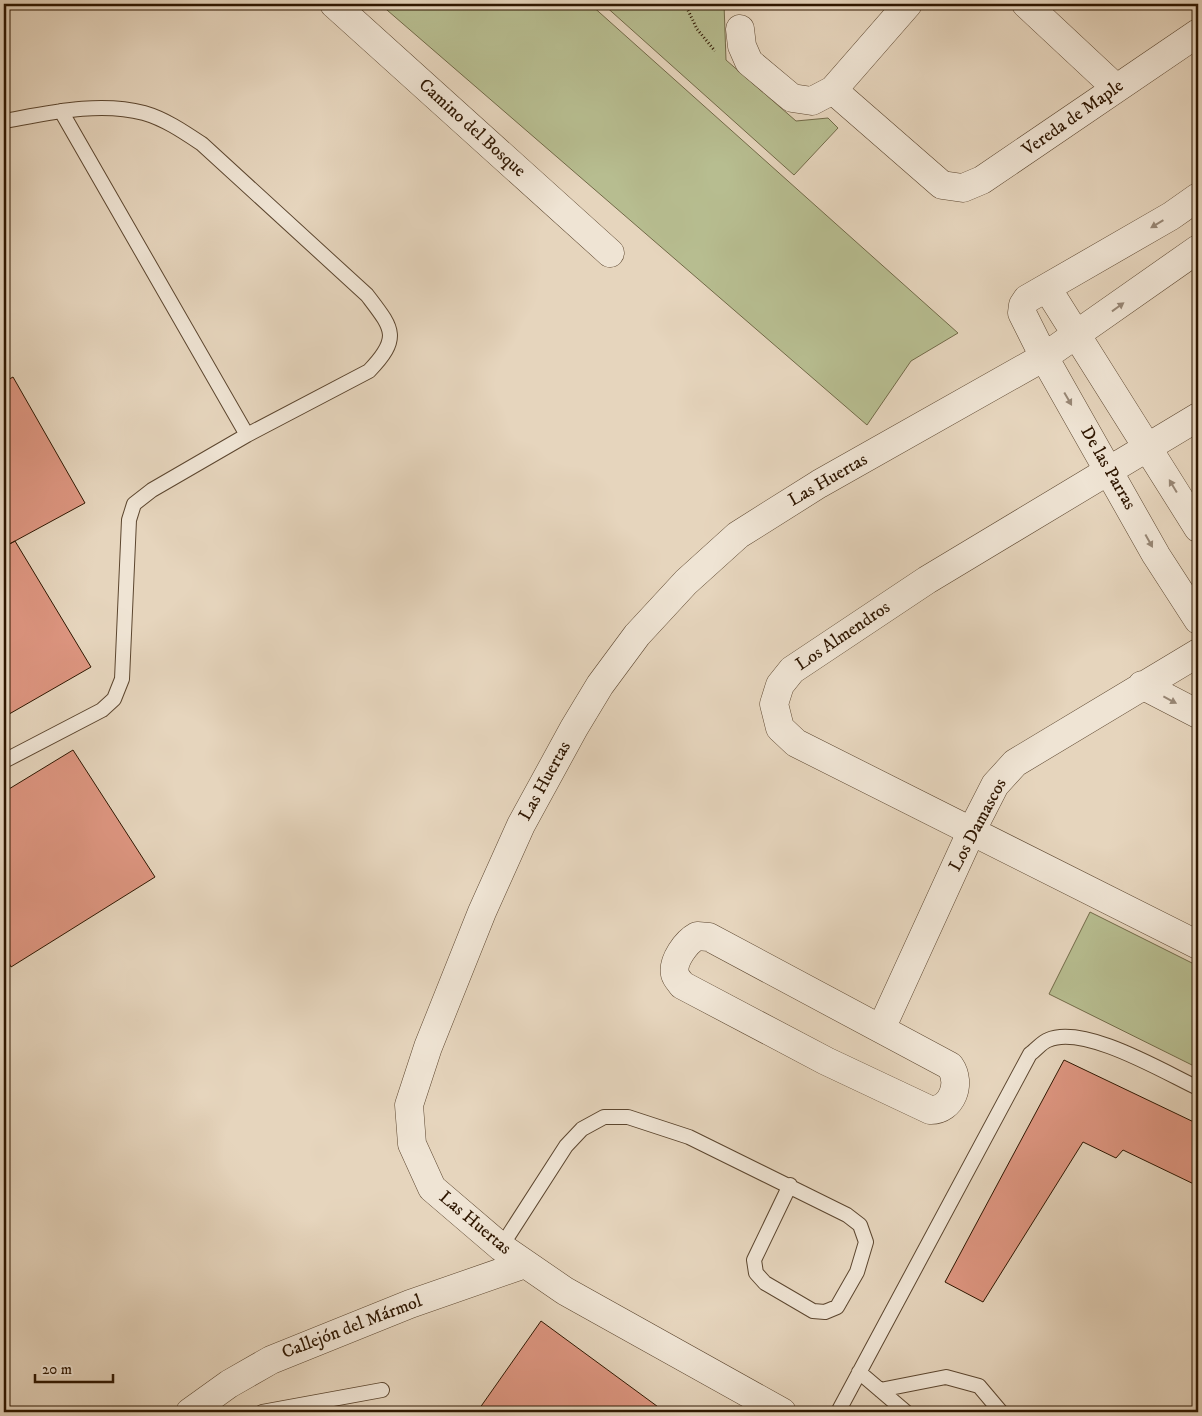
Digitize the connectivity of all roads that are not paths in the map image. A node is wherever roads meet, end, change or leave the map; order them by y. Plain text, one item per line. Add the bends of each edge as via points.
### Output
1 (334, 4) edge
2 (908, 4) edge
3 (1026, 4) edge
4 (740, 29) dead end
5 (1198, 33) edge
6 (1116, 88) junction
7 (833, 90) junction
8 (61, 111) junction
9 (4, 121) edge
10 (1198, 197) edge
11 (1198, 250) edge
12 (610, 253) dead end
13 (1047, 288) junction
14 (1078, 335) junction
15 (1044, 357) junction
16 (1198, 417) edge
17 (248, 436) junction
18 (1149, 447) junction
19 (1110, 471) junction
20 (1198, 528) edge
21 (1198, 620) edge
22 (1198, 653) edge
23 (1142, 685) junction
24 (1198, 714) edge
25 (4, 760) edge
26 (972, 830) junction
27 (1198, 945) edge
28 (882, 1029) junction
29 (1198, 1088) edge
30 (790, 1185) junction
31 (501, 1247) junction
32 (525, 1264) junction
33 (859, 1372) junction
34 (382, 1390) dead end
35 (880, 1390) junction
36 (190, 1412) edge
37 (262, 1412) edge
38 (782, 1412) edge
39 (838, 1412) edge
40 (906, 1412) edge
41 (1001, 1412) edge

1 - 12 street, Camino del Bosque
2 - 7 street
3 - 6 street
4 - 7 street via 742,46 749,62 792,98 812,101
5 - 6 street, Vereda de Maple
6 - 7 street, Vereda de Maple via 982,180 963,188 942,185
8 - 9 lane
8 - 17 lane
8 - 17 lane via 110,108 145,113 176,126 202,144 360,289 389,324 389,342 383,357 370,371
10 -> 13 street
14 -> 11 street, Las Huertas
13 - 14 street
13 - 15 street, De las Parras via 1027,299 1022,313
14 - 15 street, Las Huertas
14 - 18 street
15 -> 19 street, De las Parras
15 - 31 street, Las Huertas via 819,484 738,535 686,582 637,635 600,685 517,834 428,1047 409,1105 412,1144 432,1188
16 - 18 street, Los Almendros
17 - 25 lane via 152,490 134,504 129,520 122,679 114,699 102,710
18 - 19 street, Los Almendros
20 -> 18 street
19 -> 21 street, De las Parras via 1156,555
19 - 26 street, Los Almendros via 927,580 792,670 780,685 774,704 780,728 796,743
22 - 23 street, Los Damascos
23 -> 24 street
23 - 26 street, Los Damascos via 1015,763 995,785
26 - 27 street, Los Almendros
26 - 28 street, Los Damascos
28 - 28 street via 709,937 697,936 688,941 675,965 675,975 682,985 826,1061 930,1110 946,1106 956,1085 956,1074 950,1066
29 - 33 lane via 1113,1047 1078,1036 1048,1040 1030,1054
30 - 30 lane via 847,1215 860,1226 866,1242 857,1272 837,1307 825,1312 813,1311 765,1283 756,1273 754,1260
30 - 31 lane via 689,1137 628,1117 604,1117 582,1129 566,1146
31 - 32 street, Las Huertas
32 - 36 street, Callejón del Mármol via 410,1304 271,1360
32 - 38 street, Las Huertas via 564,1291
33 - 35 lane
33 - 39 lane
34 - 37 lane
35 - 40 lane
35 - 41 lane via 946,1377 979,1386

